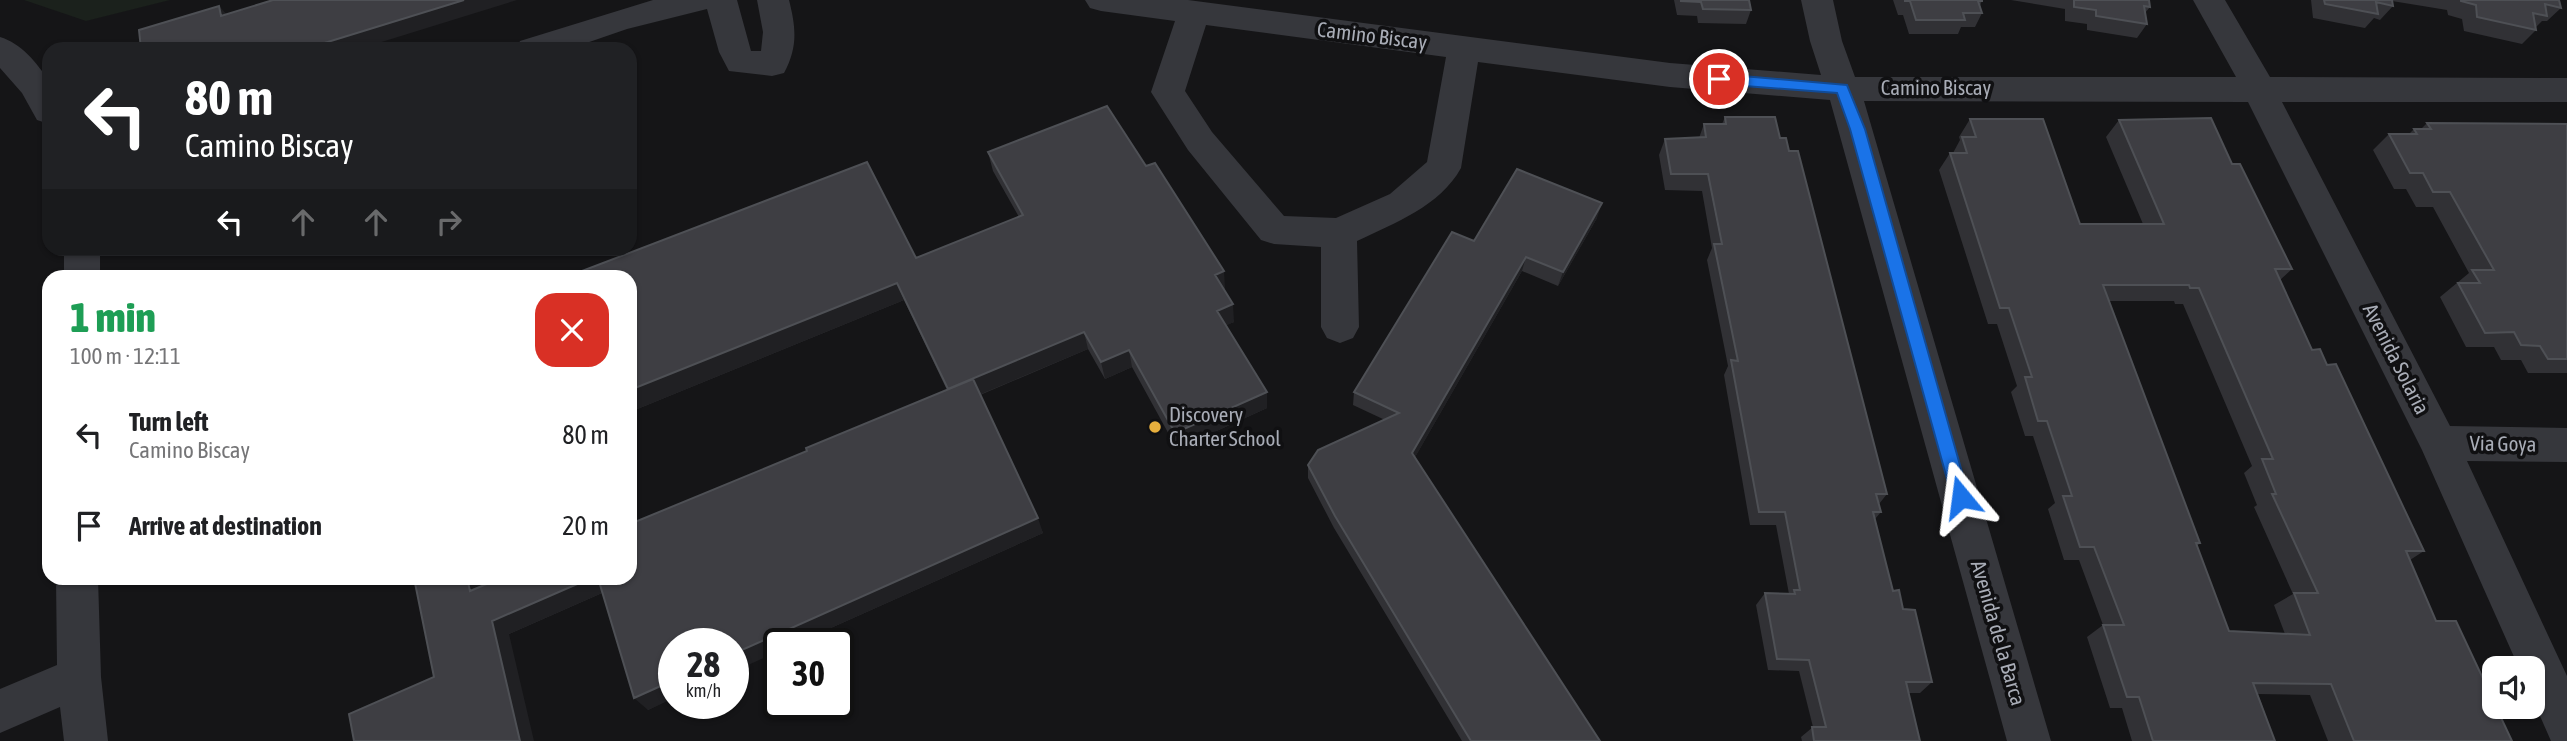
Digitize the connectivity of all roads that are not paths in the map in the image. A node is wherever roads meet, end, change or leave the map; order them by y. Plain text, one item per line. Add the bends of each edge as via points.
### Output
1 (700, 0) edge
2 (721, 0) edge
3 (773, 0) edge
4 (1101, 0) edge
5 (1817, 0) edge
6 (2209, 0) edge
7 (1194, 13) junction
8 (1321, 14) edge
9 (553, 42) edge
10 (1464, 48) junction
11 (0, 49) edge
12 (2259, 88) junction
13 (1843, 89) junction
14 (2567, 90) edge
15 (42, 96) edge
16 (1339, 233) junction
17 (1340, 327) dead end
18 (2439, 443) junction
19 (2567, 445) edge
20 (78, 585) edge
21 (79, 677) junction
22 (0, 711) edge
23 (2567, 725) edge
24 (86, 741) edge
25 (2029, 741) edge

1 - 9 street
2 - 3 street via 735,52 741,62 752,64 772,64 780,48 782,37
4 - 7 street, Camino Biscay
5 - 13 street, Avenida de la Barca
6 - 12 street, Avenida Solaria
7 - 8 street, Camino Biscay
7 - 16 street via 1168,92 1200,141 1274,230
8 - 10 street, Camino Biscay
10 - 13 street, Camino Biscay via 1670,75
10 - 16 street via 1443,168 1403,204
11 - 15 street via 19,64
12 - 13 street, Camino Biscay
12 - 14 street, Camino Biscay
12 - 18 street, Avenida Solaria
13 - 25 street, Avenida de la Barca
16 - 17 street
18 - 19 street, Via Goya
18 - 23 street, Avenida Solaria
20 - 21 street
21 - 22 street
21 - 24 street

